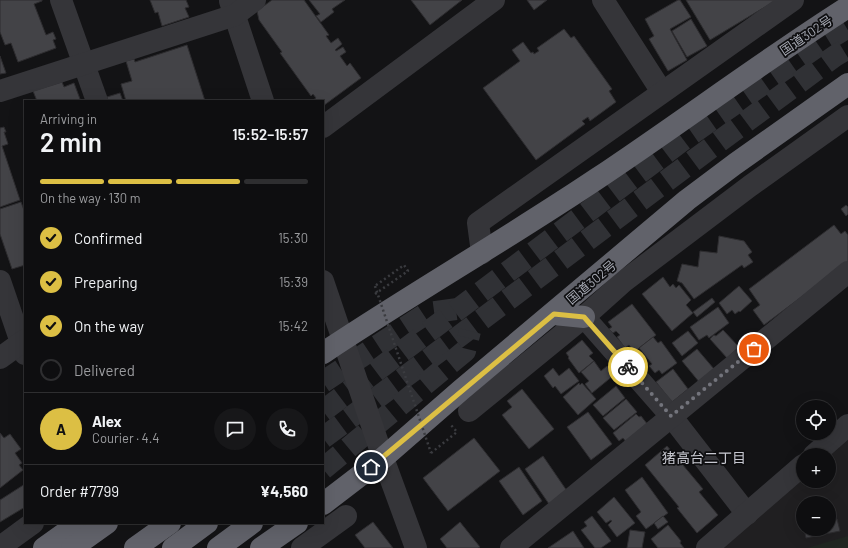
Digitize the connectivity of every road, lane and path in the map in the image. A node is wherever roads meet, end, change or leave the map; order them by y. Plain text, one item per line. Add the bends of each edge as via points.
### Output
1 (61, 0) edge
2 (254, 0) edge
3 (494, 0) edge
4 (603, 0) edge
5 (793, 0) edge
6 (848, 7) edge
7 (232, 8) edge
8 (84, 63) junction
9 (848, 84) edge
10 (0, 91) edge
11 (662, 92) junction
12 (97, 100) edge
13 (263, 100) edge
14 (848, 116) edge
15 (324, 126) edge
16 (482, 253) junction
17 (848, 272) edge
18 (0, 281) edge
19 (324, 284) edge
20 (375, 294) dead end
21 (554, 314) junction
22 (584, 317) junction
23 (343, 340) junction
24 (24, 345) edge
25 (324, 352) edge
26 (0, 358) edge
27 (469, 411) dead end
28 (671, 416) junction
29 (848, 425) edge
30 (446, 429) dead end
31 (428, 443) dead end
32 (423, 448) dead end
33 (822, 448) edge
34 (383, 458) junction
35 (796, 471) edge
36 (324, 503) edge
37 (747, 514) junction
38 (346, 516) dead end
39 (32, 524) edge
40 (78, 524) edge
41 (105, 524) edge
42 (118, 524) edge
43 (169, 524) edge
44 (206, 524) edge
45 (251, 524) edge
46 (295, 524) edge
47 (0, 547) edge
48 (44, 548) edge
49 (72, 548) edge
50 (92, 548) edge
51 (135, 548) edge
52 (173, 548) edge
53 (218, 548) edge
54 (261, 548) edge
55 (302, 548) edge
56 (416, 548) edge
57 (511, 548) edge
58 (708, 548) edge

1 - 8 street
2 - 7 street
3 - 15 street
4 - 11 street
5 - 11 street
6 - 16 highway, 国道302号
7 - 8 street
7 - 13 street
8 - 10 street
8 - 12 street
9 - 21 highway, 国道302号 via 693,196
11 - 16 street via 478,223
14 - 22 street via 623,282
16 - 23 highway, 国道302号
17 - 28 street
18 - 24 street
19 - 23 street
20 - 30 path, bridge via 408,271 404,265 375,286 431,453 457,432 451,424
21 - 22 highway
21 - 34 highway, 国道302号
22 - 27 street
22 - 28 street
23 - 25 highway, 国道302号
23 - 34 street
24 - 26 street
28 - 37 street
28 - 57 street
29 - 33 street
31 - 32 path
34 - 36 highway, 国道302号
34 - 56 street
35 - 37 street
37 - 58 street
38 - 55 street
39 - 47 street
40 - 48 highway
41 - 49 highway
42 - 50 highway via 106,532
43 - 51 highway
44 - 52 highway
45 - 53 highway
46 - 54 highway

